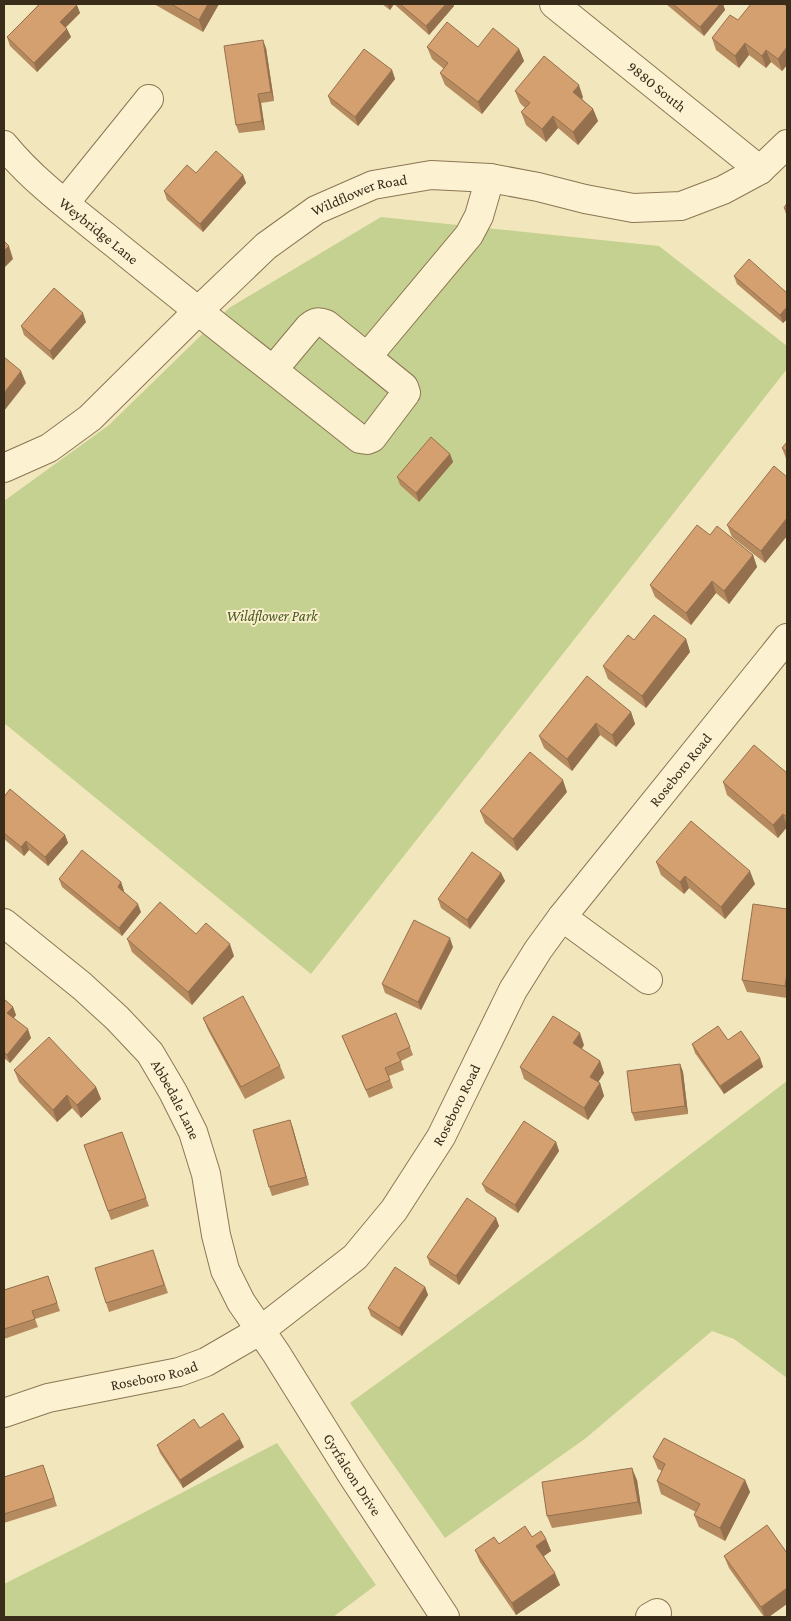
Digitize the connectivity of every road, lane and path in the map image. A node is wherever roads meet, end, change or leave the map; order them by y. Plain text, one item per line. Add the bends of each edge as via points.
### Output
1 (554, 4) edge
2 (149, 99) dead end
3 (787, 144) edge
4 (4, 145) edge
5 (760, 170) junction
6 (490, 178) junction
7 (65, 204) junction
8 (198, 311) junction
9 (367, 357) junction
10 (273, 370) junction
11 (4, 468) edge
12 (784, 648) edge
13 (562, 917) junction
14 (4, 923) edge
15 (648, 980) dead end
16 (260, 1330) junction
17 (4, 1413) edge
18 (445, 1617) edge

1 - 5 street, 9880 South
2 - 7 street
3 - 5 street, Wildflower Road
4 - 7 street, Weybridge Lane via 20,164
5 - 6 street, Wildflower Road via 723,190 681,206 633,208
6 - 8 street, Wildflower Road via 431,175 373,185 316,210 266,246
6 - 9 street via 479,216 469,235
7 - 8 street, Weybridge Lane
8 - 10 street, Weybridge Lane
8 - 11 street, Wildflower Road via 90,418 49,448
9 - 10 street via 320,322 309,328
9 - 10 street, Weybridge Lane via 404,387 406,393 372,438 367,440 360,439
12 - 13 street, Roseboro Road
13 - 15 street
13 - 16 street, Roseboro Road via 513,990 440,1136 394,1210 355,1257
14 - 16 street, Abbedale Lane via 82,986 150,1052 193,1132 206,1174 225,1270 240,1302
16 - 17 street, Roseboro Road via 206,1362 179,1372 48,1398
16 - 18 street, Gyrfalcon Drive

